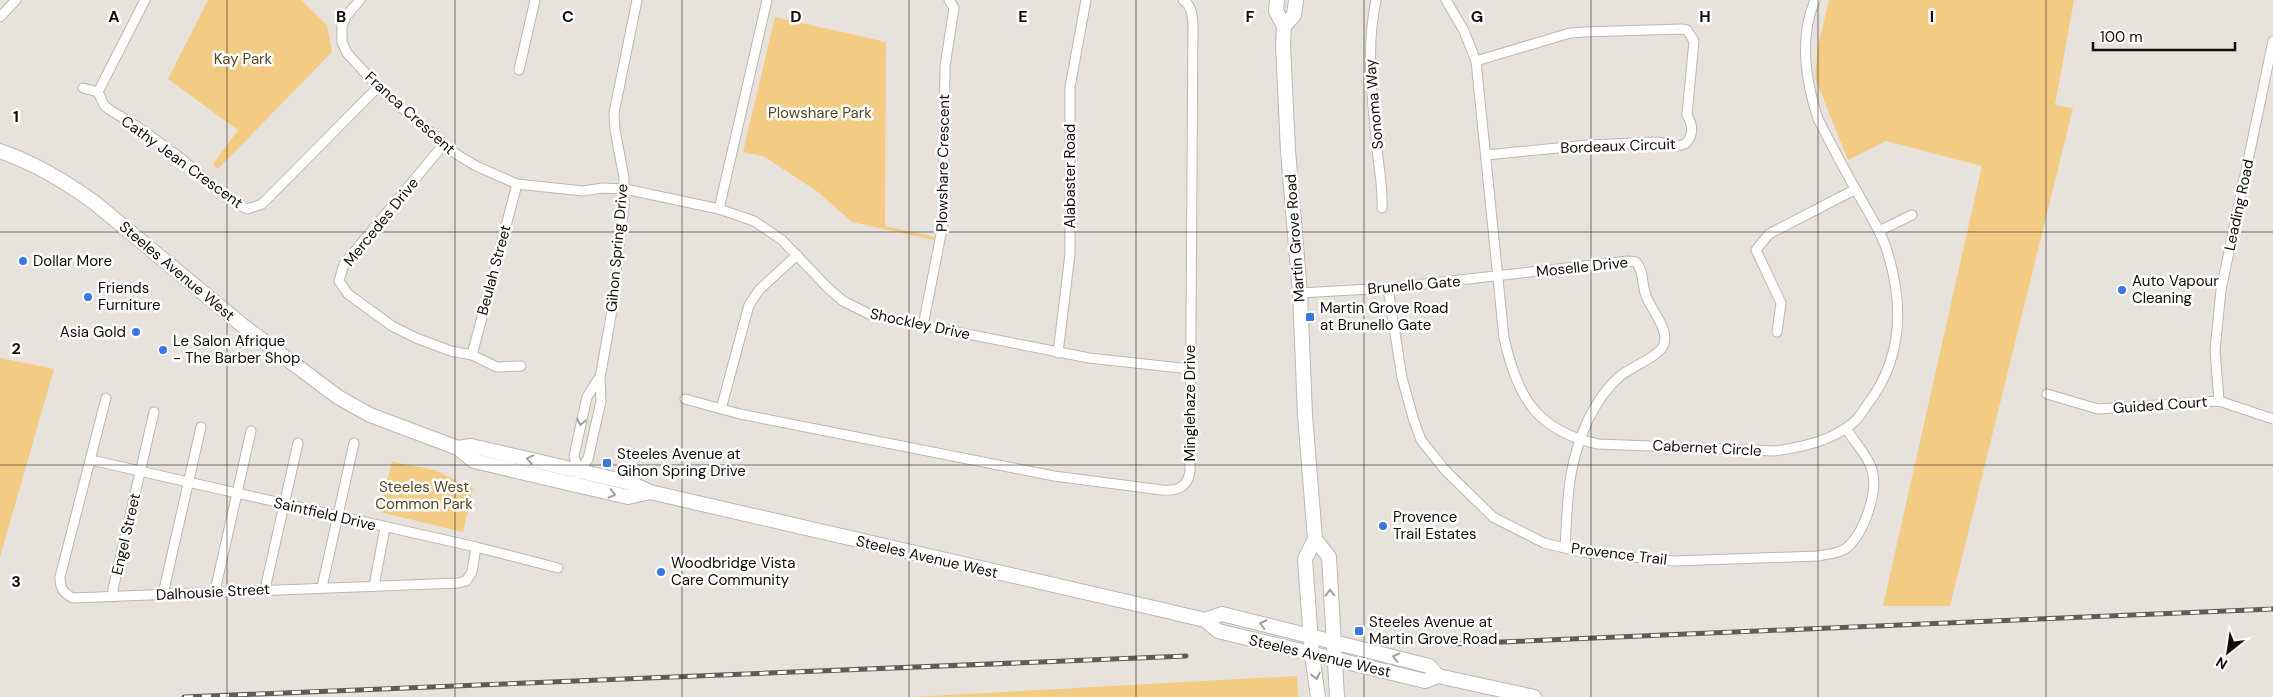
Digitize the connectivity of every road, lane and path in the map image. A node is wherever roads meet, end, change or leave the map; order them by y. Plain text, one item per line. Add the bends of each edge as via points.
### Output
1 (16, 0) edge
2 (145, 0) edge
3 (360, 0) edge
4 (535, 0) edge
5 (637, 0) edge
6 (767, 0) edge
7 (949, 0) edge
8 (1086, 0) edge
9 (1182, 0) edge
10 (1277, 0) edge
11 (1296, 0) edge
12 (1376, 0) edge
13 (1446, 0) edge
14 (1815, 0) edge
15 (0, 17) edge
16 (1284, 26) junction
17 (2273, 41) edge
18 (1476, 61) junction
19 (518, 70) dead end
20 (378, 87) junction
21 (83, 88) dead end
22 (98, 92) junction
23 (444, 144) junction
24 (0, 151) edge
25 (1486, 155) junction
26 (517, 184) junction
27 (625, 189) junction
28 (1856, 189) junction
29 (1382, 208) dead end
30 (719, 210) junction
31 (1912, 215) dead end
32 (1879, 231) junction
33 (796, 255) junction
34 (1498, 277) junction
35 (1388, 288) junction
36 (1300, 293) junction
37 (923, 326) junction
38 (1777, 332) dead end
39 (1058, 353) junction
40 (472, 355) junction
41 (521, 366) dead end
42 (1190, 369) junction
43 (600, 378) junction
44 (2047, 394) dead end
45 (106, 398) dead end
46 (685, 399) dead end
47 (2219, 401) junction
48 (721, 409) junction
49 (154, 412) dead end
50 (2273, 419) edge
51 (201, 427) dead end
52 (1846, 428) junction
53 (251, 431) dead end
54 (1579, 440) junction
55 (298, 443) dead end
56 (354, 443) dead end
57 (458, 448) junction
58 (91, 460) junction
59 (578, 470) junction
60 (140, 472) junction
61 (188, 483) junction
62 (574, 485) junction
63 (650, 492) junction
64 (238, 494) junction
65 (284, 504) junction
66 (337, 517) junction
67 (385, 528) junction
68 (1315, 538) junction
69 (1565, 547) junction
70 (476, 548) junction
71 (558, 568) dead end
72 (374, 586) junction
73 (322, 588) junction
74 (265, 589) junction
75 (215, 591) junction
76 (163, 594) junction
77 (114, 596) junction
78 (1205, 620) junction
79 (1310, 635) junction
80 (1335, 642) junction
81 (1312, 655) junction
82 (1335, 660) junction
83 (1438, 676) junction
84 (1318, 697) edge
85 (1337, 697) edge
86 (1534, 697) edge

1 - 15 street
2 - 22 street
3 - 20 street, Franca Crescent via 346,16 342,42 347,53
4 - 19 street
5 - 27 street, Gihon Spring Drive via 614,113
6 - 30 street
7 - 37 street, Plowshare Crescent via 954,8 945,66 943,224
8 - 39 street, Alabaster Road via 1071,75 1070,254
9 - 42 street, Minglehaze Drive via 1192,11 1193,22
10 - 16 main road, Martin Grove Road via 1276,11
11 - 16 main road, Martin Grove Road via 1294,15
12 - 29 street, Sonoma Way via 1370,44 1370,79 1382,181
13 - 18 street, Cabernet Circle via 1464,30
14 - 28 street, Cabernet Circle via 1807,29 1808,86 1818,119
16 - 36 main road, Martin Grove Road via 1286,123
17 - 47 street, Leading Road via 2221,290 2215,350
18 - 25 street, Cabernet Circle
18 - 25 street, Bordeaux Circuit via 1570,33 1687,30 1694,41 1688,115 1692,132 1685,144 1588,145
20 - 22 street, Cathy Jean Crescent via 262,204 247,209 229,199 138,127 110,110
20 - 23 street, Franca Crescent
21 - 22 street
23 - 26 street, Franca Crescent via 476,166
23 - 40 street, Mercedes Drive via 344,264 339,280 348,294 392,326 451,351
24 - 57 main road, Steeles Avenue West via 28,161 88,197 242,326 338,397 370,415
25 - 34 street, Cabernet Circle
26 - 27 street, Franca Crescent via 576,190
26 - 40 street, Beulah Street
27 - 30 street, Shockley Drive
27 - 43 street, Gihon Spring Drive via 611,316
28 - 32 street, Cabernet Circle
28 - 38 street via 1769,234 1756,250 1781,303
30 - 33 street, Shockley Drive via 768,229
31 - 32 street
32 - 52 street, Cabernet Circle via 1896,285 1898,331 1887,375 1862,412
33 - 37 street, Shockley Drive via 828,288 860,311
33 - 48 street via 748,305
34 - 35 street, Brunello Gate
34 - 54 street, Cabernet Circle via 1510,366 1526,402 1558,430
34 - 54 street, Moselle Drive via 1632,260 1641,269 1646,296 1664,331 1664,344 1660,352 1630,368 1607,389
35 - 36 street, Brunello Gate
35 - 69 street, Provence Trail via 1402,378 1422,440 1444,470 1493,517 1544,543
36 - 68 main road, Martin Grove Road
37 - 39 street, Shockley Drive
39 - 42 street, Shockley Drive
40 - 41 street, Mercedes Drive via 497,367
42 - 48 street, Minglehaze Drive via 1190,470 1186,484 1172,491 1054,476
43 - 59 street, Gihon Spring Drive via 601,401 588,459
43 -> 59 street, Gihon Spring Drive via 587,397 574,456
44 - 47 street, Guided Court via 2098,410
45 - 58 street
46 - 48 street, Minglehaze Drive
47 - 50 street, Guided Court
49 - 60 street, Engel Street
51 - 61 street
52 - 54 street, Cabernet Circle via 1804,446 1775,451 1598,444
52 - 69 street, Provence Trail via 1868,460 1874,480 1860,531 1845,549 1818,556 1674,561 1582,552
53 - 64 street
54 - 69 street, Moselle Drive via 1568,489
55 - 65 street
56 - 66 street
59 -> 57 main road, Steeles Avenue West via 471,446
57 - 62 main road, Steeles Avenue West via 474,461
58 - 60 street, Saintfield Drive
58 - 77 street, Dalhousie Street via 60,587 74,598
59 - 62 street, Gihon Spring Drive
59 - 63 main road, Steeles Avenue West via 631,482
60 - 61 street, Saintfield Drive
60 - 77 street, Engel Street
61 - 64 street, Saintfield Drive
61 - 76 street
62 -> 63 main road, Steeles Avenue West via 628,498
63 - 78 main road, Steeles Avenue West
64 - 65 street, Saintfield Drive
64 - 75 street
65 - 66 street, Saintfield Drive
65 - 74 street
66 - 67 street, Saintfield Drive
66 - 73 street
67 - 70 street, Saintfield Drive
67 - 72 street
68 - 79 main road, Martin Grove Road via 1305,559
80 -> 68 main road, Martin Grove Road via 1329,557
70 - 71 street, Saintfield Drive
70 - 72 street, Dalhousie Street via 472,572 466,581 458,584
72 - 73 street, Dalhousie Street
73 - 74 street, Dalhousie Street
74 - 75 street, Dalhousie Street
75 - 76 street, Dalhousie Street
76 - 77 street, Dalhousie Street
79 -> 78 main road, Steeles Avenue West via 1222,614
78 - 81 main road, Steeles Avenue West via 1218,632
79 - 80 main road, Steeles Avenue West
79 - 81 main road, Martin Grove Road
80 - 82 main road, Martin Grove Road
83 -> 80 main road, Steeles Avenue West via 1429,666
81 - 82 main road, Steeles Avenue West
81 -> 84 main road, Martin Grove Road
82 - 83 main road, Steeles Avenue West via 1425,681
82 - 85 main road, Martin Grove Road
83 - 86 main road, Steeles Avenue West

